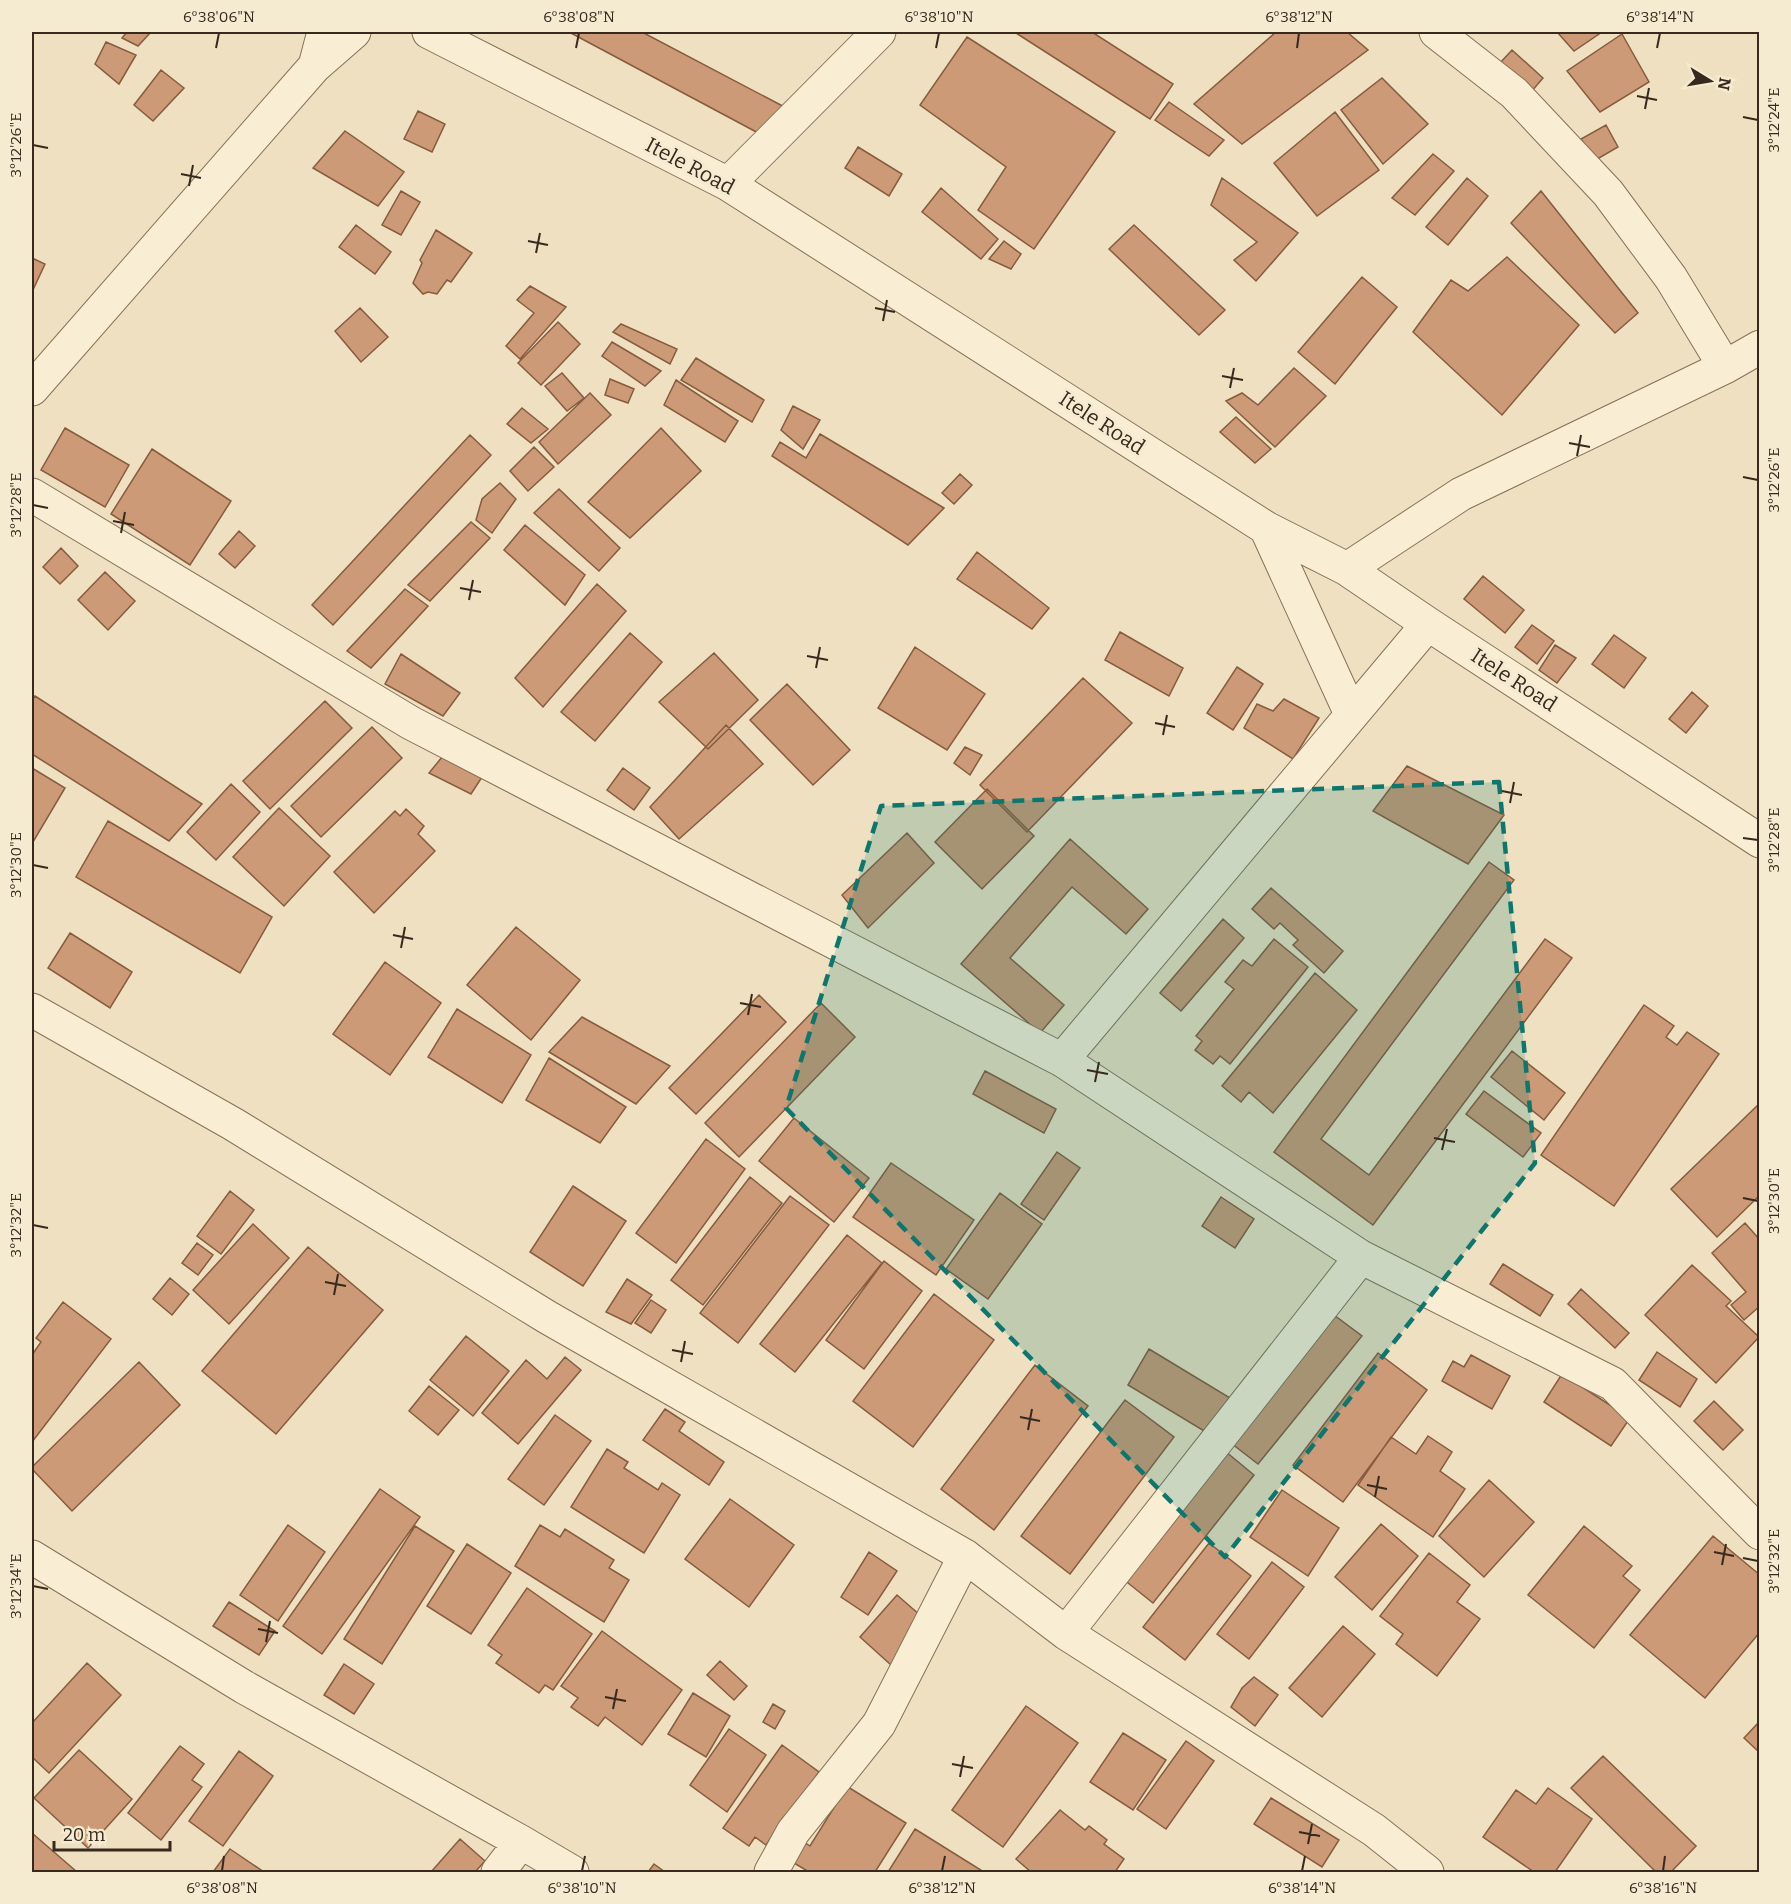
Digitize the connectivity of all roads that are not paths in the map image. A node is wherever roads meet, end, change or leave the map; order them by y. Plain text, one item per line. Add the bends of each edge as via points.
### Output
1 (324, 32) edge
2 (354, 32) edge
3 (429, 32) edge
4 (879, 32) edge
5 (1436, 32) edge
6 (315, 66) junction
7 (728, 184) junction
8 (1760, 347) edge
9 (1725, 367) junction
10 (32, 389) edge
11 (32, 495) edge
12 (1266, 528) junction
13 (1347, 569) junction
14 (1428, 624) junction
15 (1352, 714) junction
16 (1760, 841) edge
17 (32, 1010) edge
18 (1062, 1060) junction
19 (1361, 1257) junction
20 (1760, 1533) edge
21 (964, 1556) junction
22 (32, 1557) edge
23 (1066, 1633) junction
24 (521, 1842) junction
25 (498, 1872) edge
26 (572, 1872) edge
27 (771, 1872) edge
28 (1427, 1872) edge

1 - 6 street
2 - 6 street
3 - 7 street, Itele Road
4 - 7 street
5 - 9 street via 1514,93 1608,193 1671,278
6 - 10 street
7 - 12 street, Itele Road
8 - 9 street
9 - 13 street via 1461,494
11 - 18 street via 411,723
12 - 13 street, Itele Road
12 - 15 street
13 - 14 street, Itele Road
14 - 15 street
14 - 16 street, Itele Road
15 - 18 street
17 - 21 street via 233,1124 547,1317
18 - 19 street
19 - 20 street via 1613,1384
19 - 23 street
21 - 23 street
21 - 27 street via 879,1724 793,1832
22 - 24 street via 244,1687
23 - 28 street via 1374,1830
24 - 25 street
24 - 26 street

